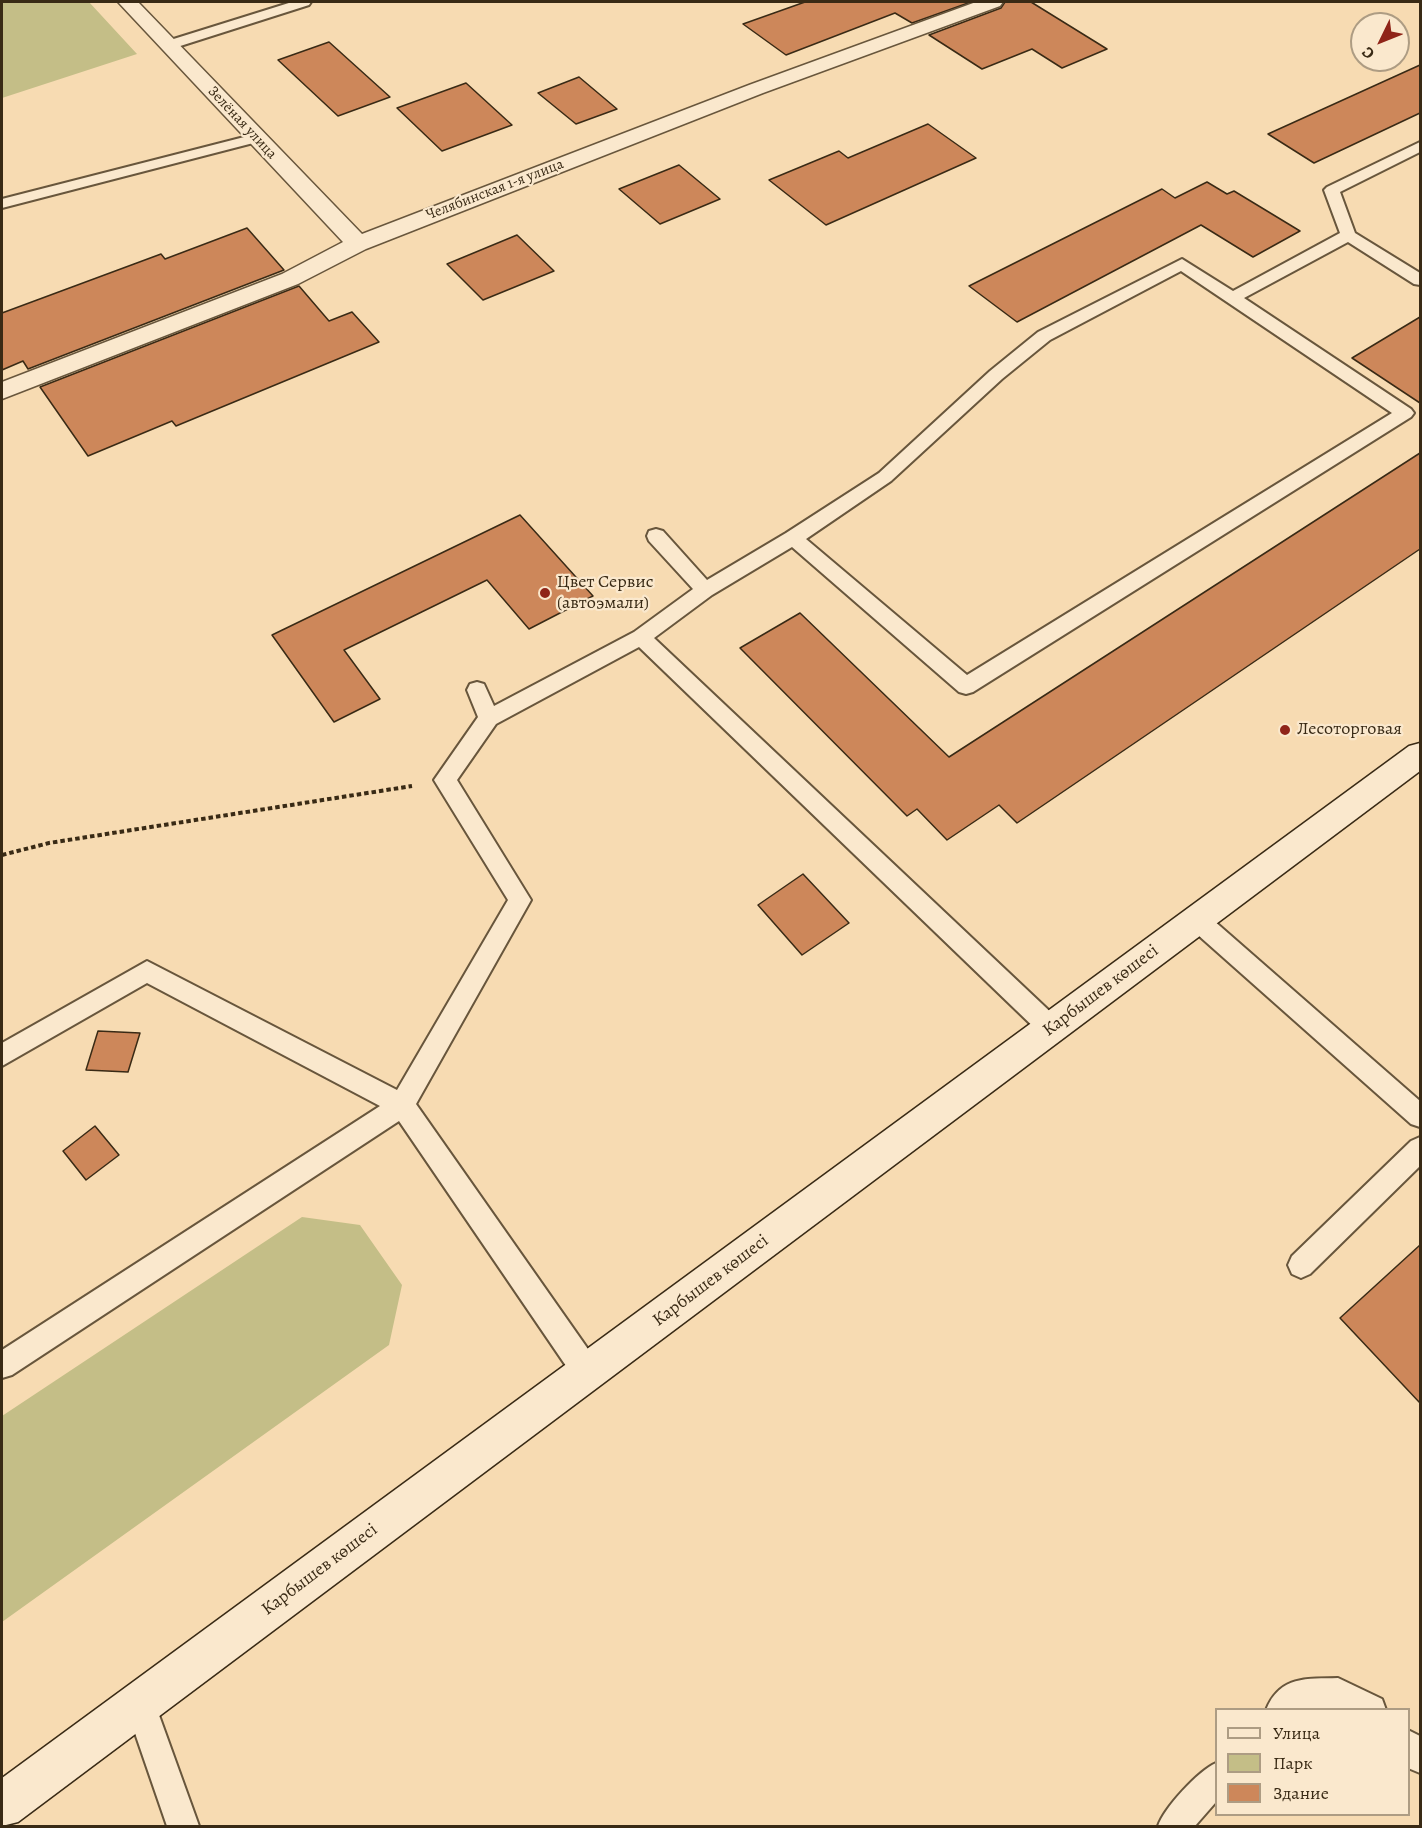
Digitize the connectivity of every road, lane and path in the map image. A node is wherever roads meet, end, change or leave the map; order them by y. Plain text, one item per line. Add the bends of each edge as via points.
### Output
1 (128, 2) edge
2 (304, 2) edge
3 (993, 2) edge
4 (169, 45) junction
5 (256, 138) junction
6 (1420, 146) edge
7 (2, 204) edge
8 (1348, 235) junction
9 (358, 244) junction
10 (1420, 280) edge
11 (1232, 297) junction
12 (2, 391) edge
13 (656, 536) dead end
14 (793, 538) junction
15 (705, 590) junction
16 (641, 637) junction
17 (477, 690) dead end
18 (489, 717) junction
19 (1420, 755) edge
20 (445, 780) junction
21 (2, 855) edge
22 (1197, 920) junction
23 (1051, 1028) junction
24 (2, 1054) edge
25 (402, 1105) junction
26 (1420, 1116) edge
27 (1420, 1149) edge
28 (1301, 1265) dead end
29 (2, 1365) edge
30 (587, 1372) junction
31 (140, 1704) junction
32 (1283, 1708) edge
33 (1367, 1708) edge
34 (1215, 1780) edge
35 (2, 1806) edge
36 (183, 1827) edge
37 (1174, 1827) edge

1 - 4 street, Зелёная улица
2 - 4 lane
3 - 9 street, Челябинская 1-я улица via 745,93
4 - 5 street, Зелёная улица
5 - 7 lane
5 - 9 street, Зелёная улица
6 - 8 lane via 1332,190
8 - 10 lane
8 - 11 lane
9 - 12 street, Челябинская 1-я улица via 290,279
11 - 14 lane via 1182,264 1044,336 885,477
11 - 14 lane via 1405,413 966,686
13 - 15 lane
14 - 15 lane
15 - 16 lane
16 - 18 lane
16 - 23 lane
17 - 18 lane
18 - 20 lane
19 - 22 street, Карбышев көшесі
20 - 21 path via 49,843
20 - 25 lane via 520,900
22 - 23 street, Карбышев көшесі
22 - 26 lane
23 - 30 street, Карбышев көшесі
24 - 25 lane via 147,971
25 - 29 lane
25 - 30 lane
27 - 28 lane
30 - 31 street, Карбышев көшесі
31 - 35 street, Карбышев көшесі
31 - 36 lane
32 - 33 lane via 1298,1694 1338,1693
34 - 37 lane

